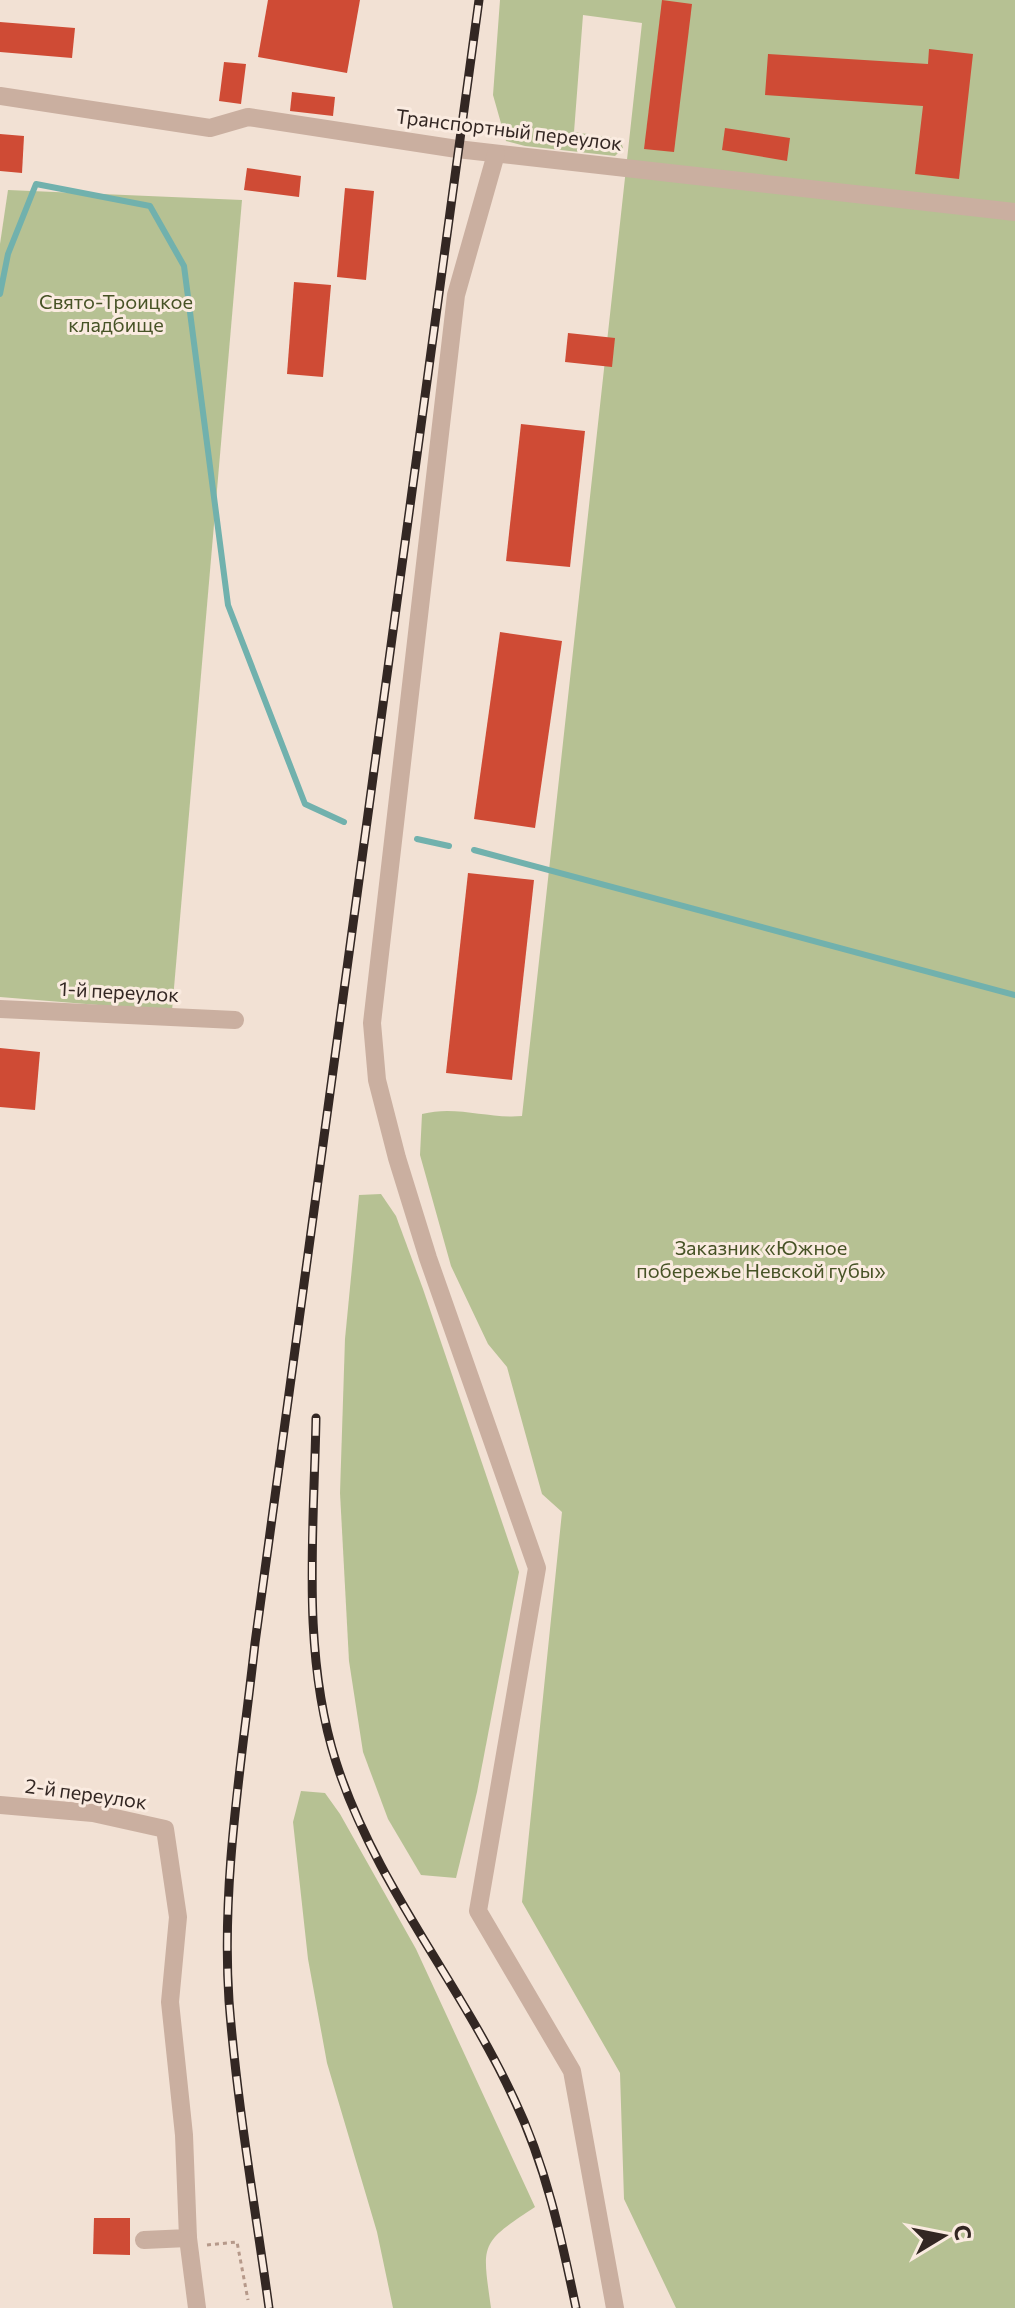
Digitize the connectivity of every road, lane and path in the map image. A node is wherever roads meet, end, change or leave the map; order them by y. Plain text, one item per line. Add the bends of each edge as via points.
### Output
1 (0, 96) edge
2 (496, 154) junction
3 (1015, 212) edge
4 (0, 1009) edge
5 (235, 1020) dead end
6 (0, 1805) edge
7 (188, 2238) junction
8 (144, 2240) dead end
9 (248, 2300) dead end
10 (197, 2308) edge
11 (615, 2308) edge

1 - 2 street, Транспортный переулок via 210,128 248,117
2 - 3 street, Транспортный переулок
2 - 11 street via 456,295 372,1023 377,1080 397,1158 537,1568 478,1911 572,2071
4 - 5 street, 1-й переулок
6 - 7 street, 2-й переулок via 93,1813 165,1829 178,1917 170,2002
7 - 8 street
7 - 9 path via 208,2246 237,2242
7 - 10 street

